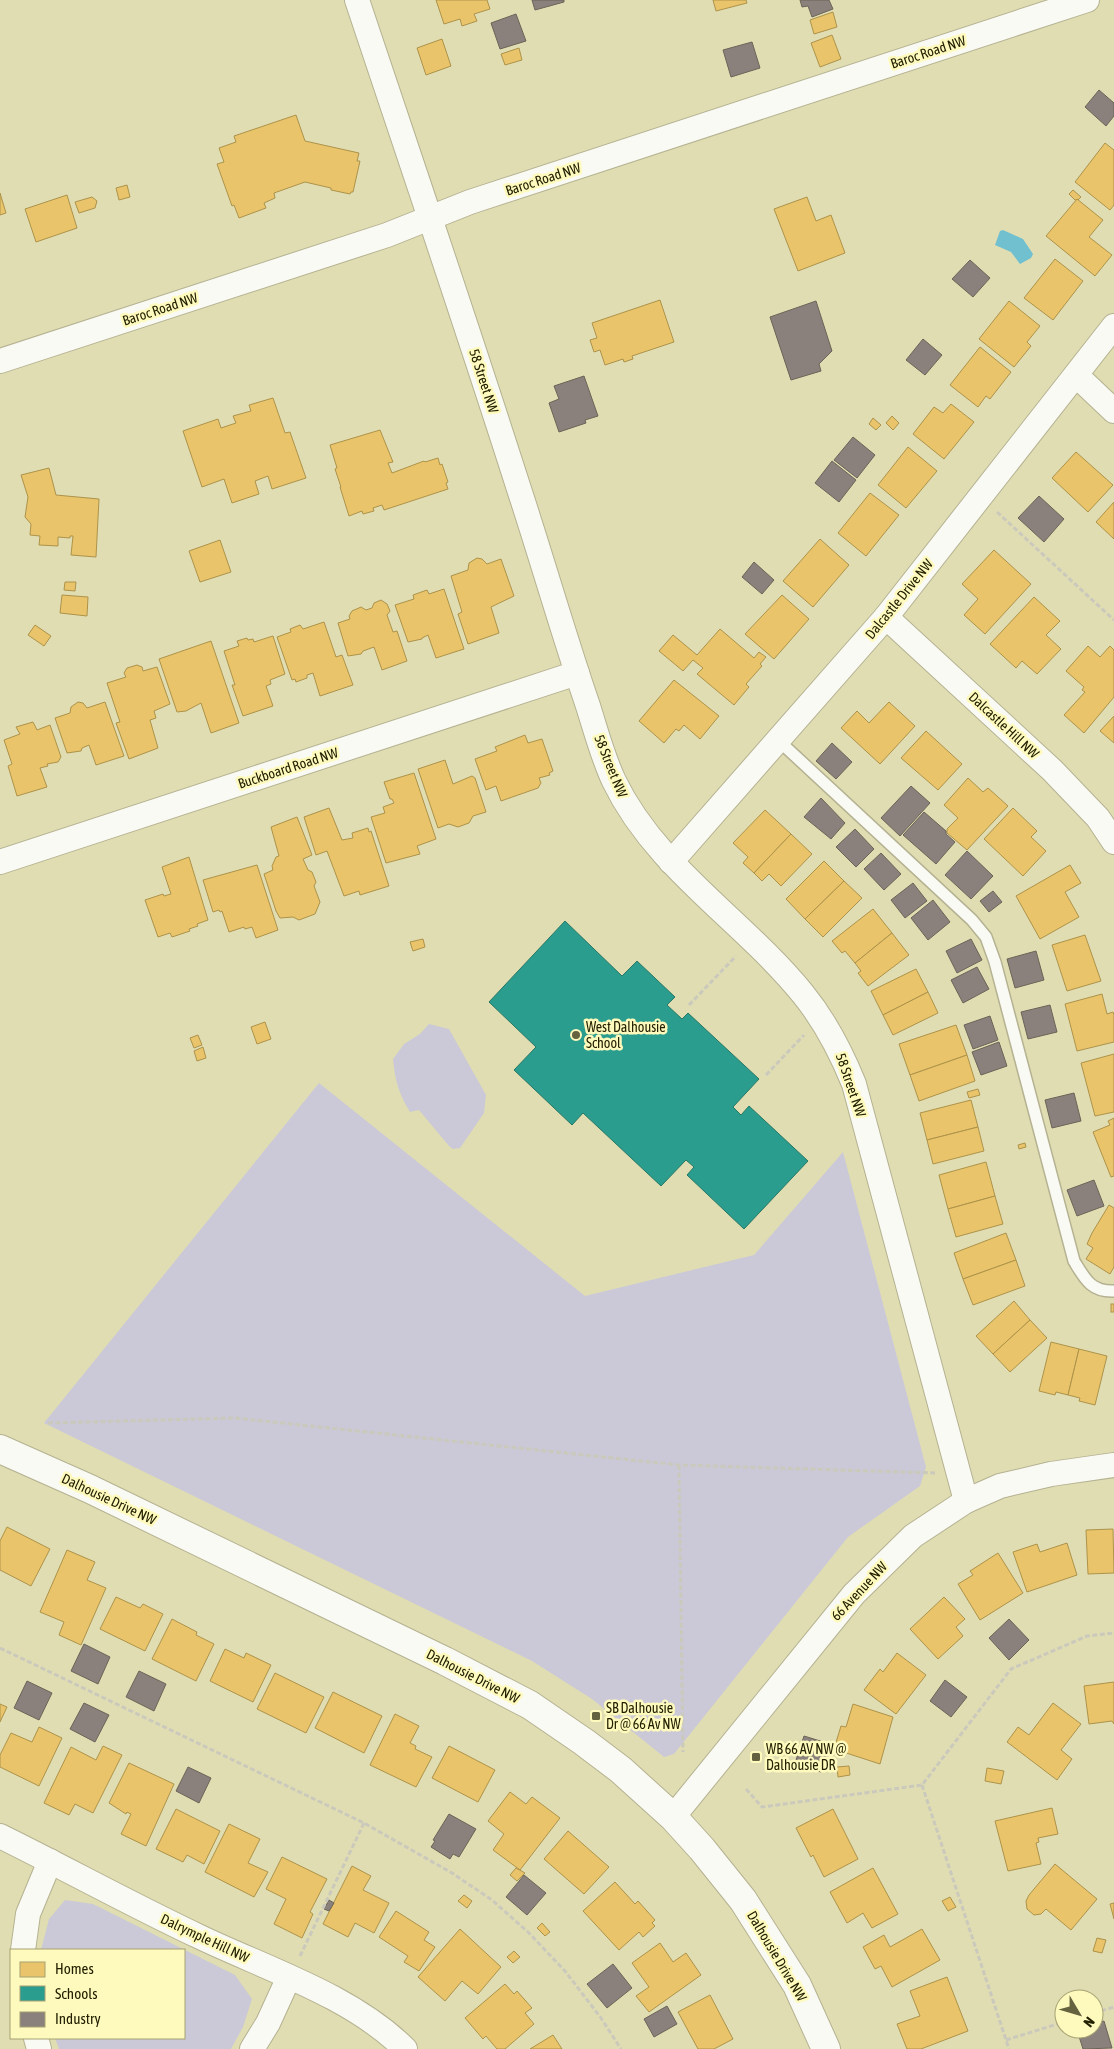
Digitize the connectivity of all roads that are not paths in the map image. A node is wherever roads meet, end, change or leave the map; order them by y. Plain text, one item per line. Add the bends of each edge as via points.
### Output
1 (357, 0) edge
2 (1087, 0) edge
3 (430, 217) junction
4 (1114, 326) edge
5 (0, 361) edge
6 (1076, 375) junction
7 (1114, 411) edge
8 (886, 617) junction
9 (577, 674) junction
10 (778, 740) junction
11 (1114, 842) edge
12 (0, 862) edge
13 (671, 862) junction
14 (1114, 1291) edge
15 (0, 1449) edge
16 (1114, 1465) edge
17 (966, 1501) junction
18 (673, 1817) junction
19 (0, 1836) edge
20 (50, 1861) junction
21 (23, 1949) edge
22 (289, 1977) junction
23 (252, 2049) edge
24 (405, 2049) edge
25 (826, 2049) edge

1 - 3 street, 58 Street NW
2 - 3 street, Baroc Road NW
3 - 5 street, Baroc Road NW via 387,235
3 - 9 street, 58 Street NW
4 - 6 street, Dalcastle Drive NW
6 - 7 street
6 - 8 street, Dalcastle Drive NW
8 - 10 street, Dalcastle Drive NW
8 - 11 street, Dalcastle Hill NW via 1052,770 1098,818
9 - 12 street, Buckboard Road NW
9 - 13 street, 58 Street NW via 613,778 646,833
10 - 13 street, Dalcastle Drive NW
10 - 14 lane via 972,920 986,937 998,971 1074,1261 1088,1284 1106,1292
13 - 17 street, 58 Street NW via 803,994 841,1053 854,1084
15 - 18 street, Dalhousie Drive NW via 182,1533 530,1706 621,1770
16 - 17 street, 66 Avenue NW via 1051,1474 1000,1486
17 - 18 street, 66 Avenue NW via 913,1536 854,1594
18 - 25 street, Dalhousie Drive NW via 743,1900 765,1932 797,1985
19 - 20 street, Dalrymple Hill NW
20 - 21 street via 28,1914
20 - 22 street, Dalrymple Hill NW via 200,1937
22 - 23 street
22 - 24 street, Dalrymple Hill NW via 355,2011 389,2033

